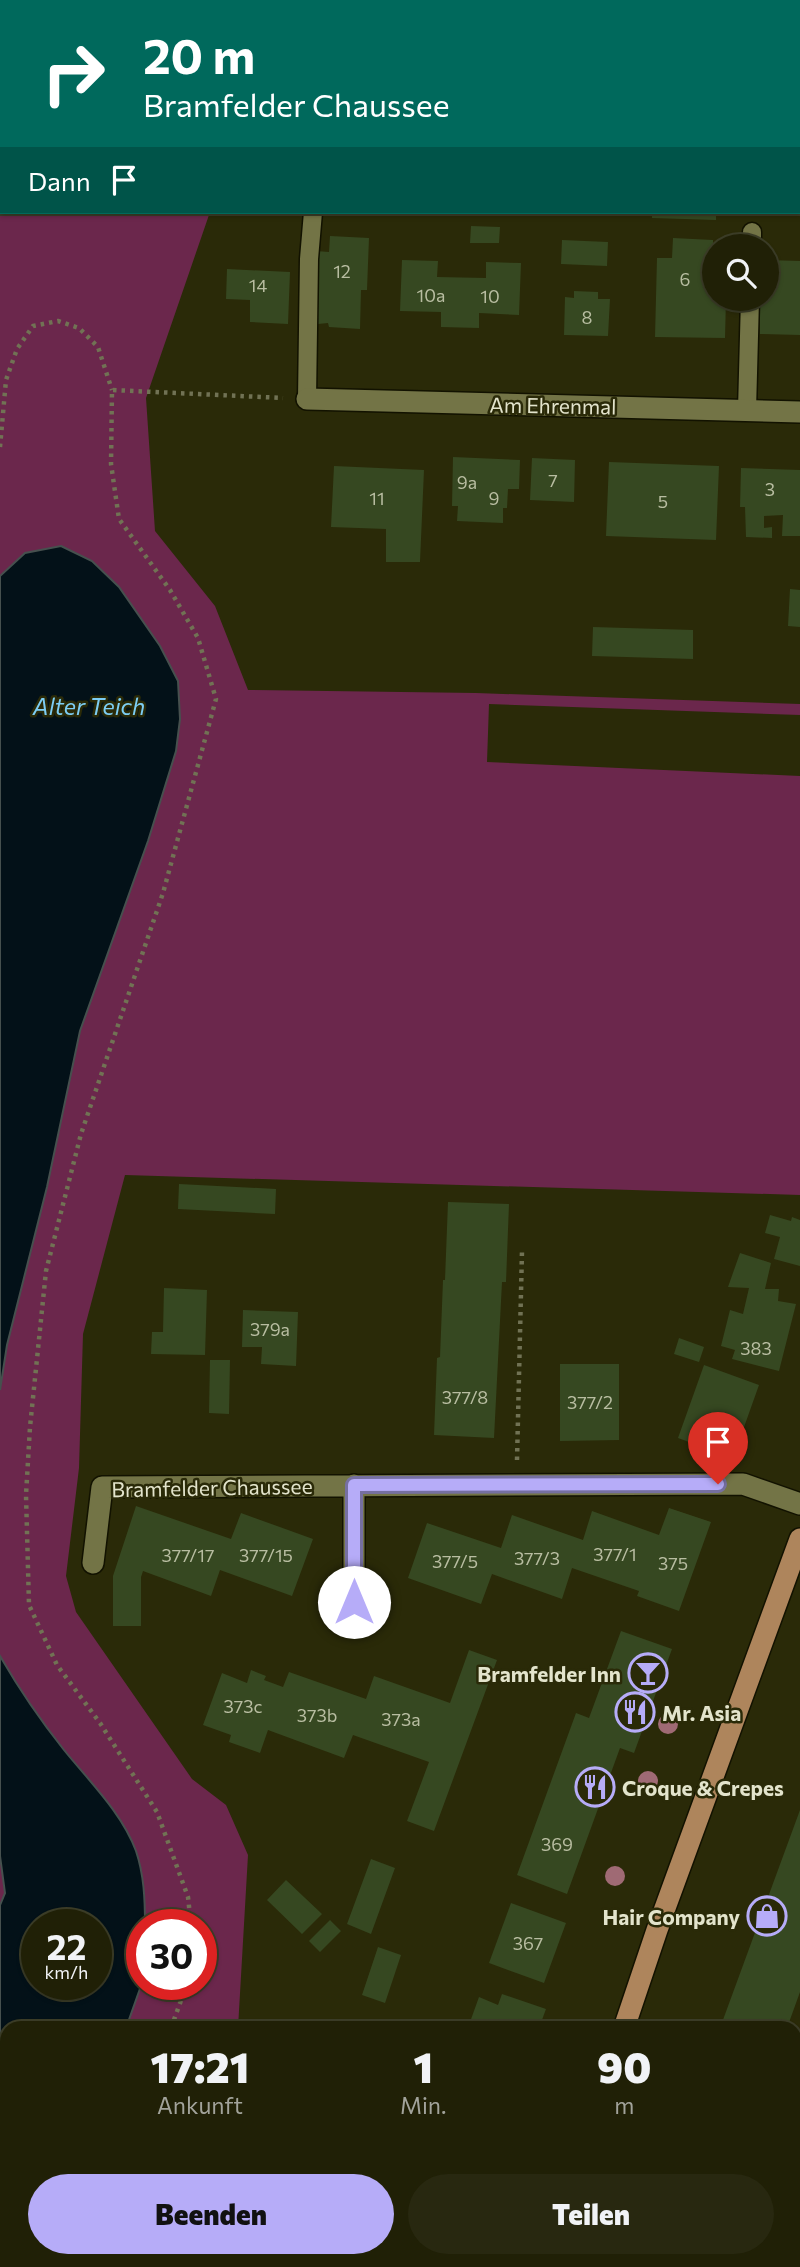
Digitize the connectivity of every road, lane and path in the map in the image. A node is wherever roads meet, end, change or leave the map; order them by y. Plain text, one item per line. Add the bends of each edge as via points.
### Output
1 (313, 214) edge
2 (750, 311) edge
3 (112, 390) junction
4 (307, 399) junction
5 (747, 410) junction
6 (800, 412) edge
7 (0, 447) edge
8 (522, 1251) dead end
9 (516, 1484) junction
10 (354, 1485) junction
11 (800, 1504) edge
12 (800, 1539) edge
13 (93, 1563) dead end
14 (354, 1602) dead end
15 (189, 1909) edge
16 (181, 2000) edge
17 (174, 2021) edge
18 (626, 2021) edge

1 - 4 lane
2 - 5 lane
3 - 4 path
3 - 7 path via 98,347 79,328 58,320 33,326 17,349 5,380
3 - 15 path via 111,464 119,519 198,638 216,699 163,893 81,1134 46,1272 26,1495 29,1605 57,1665 157,1812
4 - 5 street, Am Ehrenmal
5 - 6 street, Am Ehrenmal
8 - 9 path
9 - 10 street, Bramfelder Chaussee
9 - 11 street, Bramfelder Chaussee via 743,1484
10 - 13 street, Bramfelder Chaussee via 102,1487
10 - 14 street
12 - 18 main road
16 - 17 path

